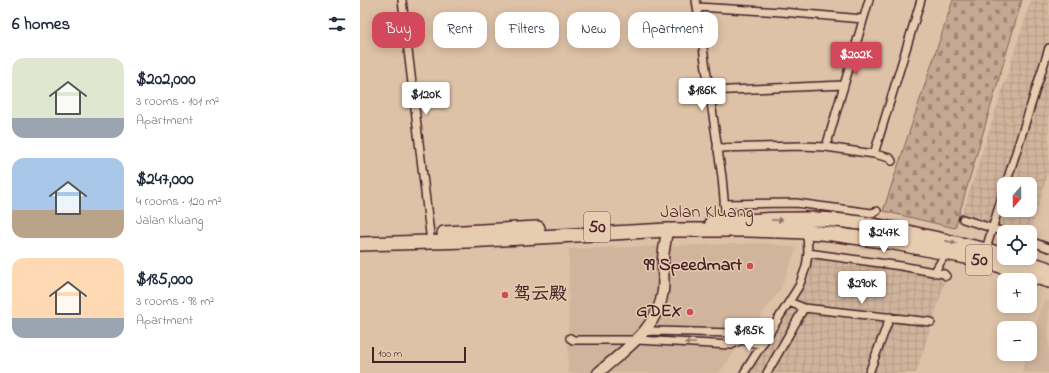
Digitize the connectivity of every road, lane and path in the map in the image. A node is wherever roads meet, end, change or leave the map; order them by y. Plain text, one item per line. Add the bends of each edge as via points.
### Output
1 (402, 0) edge
2 (869, 0) edge
3 (921, 0) edge
4 (696, 3) edge
5 (863, 19) junction
6 (1049, 48) edge
7 (844, 85) junction
8 (709, 91) junction
9 (826, 147) junction
10 (717, 148) junction
11 (874, 154) junction
12 (892, 161) dead end
13 (1008, 177) edge
14 (724, 204) junction
15 (877, 211) dead end
16 (997, 212) edge
17 (859, 217) junction
18 (963, 219) dead end
19 (833, 220) junction
20 (726, 221) junction
21 (992, 228) junction
22 (667, 230) junction
23 (997, 230) edge
24 (806, 232) junction
25 (913, 233) junction
26 (430, 234) junction
27 (832, 234) junction
28 (360, 236) edge
29 (360, 244) edge
30 (1037, 244) edge
31 (907, 246) junction
32 (1049, 248) edge
33 (986, 249) junction
34 (997, 252) edge
35 (808, 253) junction
36 (946, 253) junction
37 (1037, 265) edge
38 (1049, 269) edge
39 (934, 273) junction
40 (946, 276) dead end
41 (1049, 281) edge
42 (789, 302) junction
43 (804, 308) junction
44 (890, 317) junction
45 (931, 322) dead end
46 (640, 336) junction
47 (570, 338) dead end
48 (741, 340) junction
49 (762, 345) junction
50 (598, 373) edge
51 (744, 373) edge
52 (767, 373) edge
53 (869, 373) edge

1 - 26 street
2 - 5 street
3 - 11 street
4 - 5 street
4 - 8 street
5 - 7 street
6 - 13 street
7 - 8 street
7 - 9 street
8 - 10 street
9 - 10 street
9 - 11 street
10 - 14 street
11 - 12 street via 890,158
14 - 17 street via 796,203
14 - 20 street
15 - 17 street
16 - 21 street
17 - 19 highway, Jalan Kluang / 50
17 - 25 highway, Jalan Kluang / 50
18 - 21 street
20 -> 19 highway, Jalan Kluang / 50
19 - 27 highway via 842,225 840,230
20 - 26 highway, Jalan Kluang / 50
21 - 23 street
21 - 33 street
22 - 24 highway, Jalan Kluang / 50
22 - 29 highway, Jalan Kluang / 50
22 - 46 street via 659,310
24 - 27 highway, Jalan Kluang / 50
24 - 35 street
25 - 31 highway via 901,238
25 -> 33 highway, Jalan Kluang / 50
26 - 28 highway, Jalan Kluang / 50
27 - 31 highway, Jalan Kluang / 50
30 - 32 street
31 - 36 highway, Jalan Kluang / 50
33 - 34 highway, Jalan Kluang / 50
35 - 39 street
35 - 42 street via 806,267
36 - 39 street
36 - 41 highway, Jalan Kluang / 50
37 - 38 highway, 50
39 - 40 street
42 - 43 street
42 - 49 street
43 - 44 street
43 - 52 street
44 - 45 street
44 - 53 street
46 - 47 street via 573,340
48 -> 46 street via 731,345
46 - 48 street via 654,331 734,333
46 - 50 street
48 - 49 street
49 - 51 street

